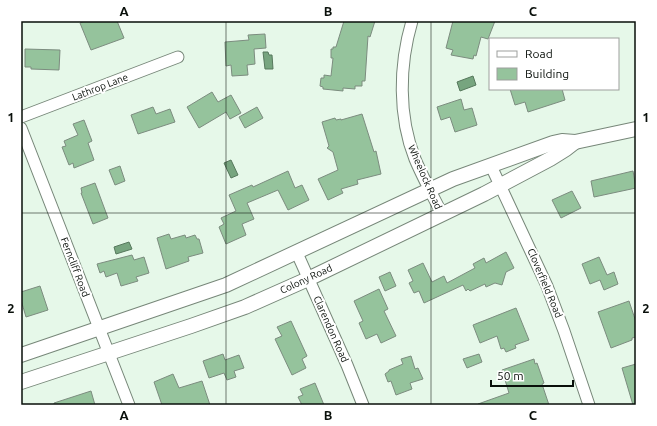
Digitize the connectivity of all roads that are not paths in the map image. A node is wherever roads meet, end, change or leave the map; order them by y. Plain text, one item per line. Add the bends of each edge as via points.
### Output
1 (412, 21) edge
2 (178, 57) dead end
3 (21, 117) edge
4 (21, 128) edge
5 (636, 129) edge
6 (575, 142) junction
7 (490, 166) junction
8 (500, 185) junction
9 (430, 190) junction
10 (442, 214) junction
11 (297, 253) junction
12 (308, 279) junction
13 (99, 328) junction
14 (109, 353) junction
15 (21, 355) edge
16 (21, 382) edge
17 (129, 405) edge
18 (363, 405) edge
19 (589, 405) edge

1 - 9 street, Wheelock Road via 402,75 404,112 410,144
2 - 3 street, Lathrop Lane
4 - 13 street, Ferncliff Road
5 - 6 street, Colony Road
6 - 7 street, Colony Road via 553,142
6 - 8 street, Colony Road via 550,159
7 - 8 street, Cloverfield Road
7 - 9 street, Colony Road
8 - 10 street, Colony Road
8 - 19 street, Cloverfield Road via 547,286
9 - 10 street, Wheelock Road
9 - 11 street, Colony Road
10 - 12 street, Colony Road
11 - 12 street, Clarendon Road
11 - 13 street, Colony Road via 226,285
12 - 14 street, Colony Road via 213,319
12 - 18 street, Clarendon Road
13 - 14 street, Ferncliff Road
13 - 15 street, Colony Road
14 - 16 street, Colony Road
14 - 17 street, Ferncliff Road

